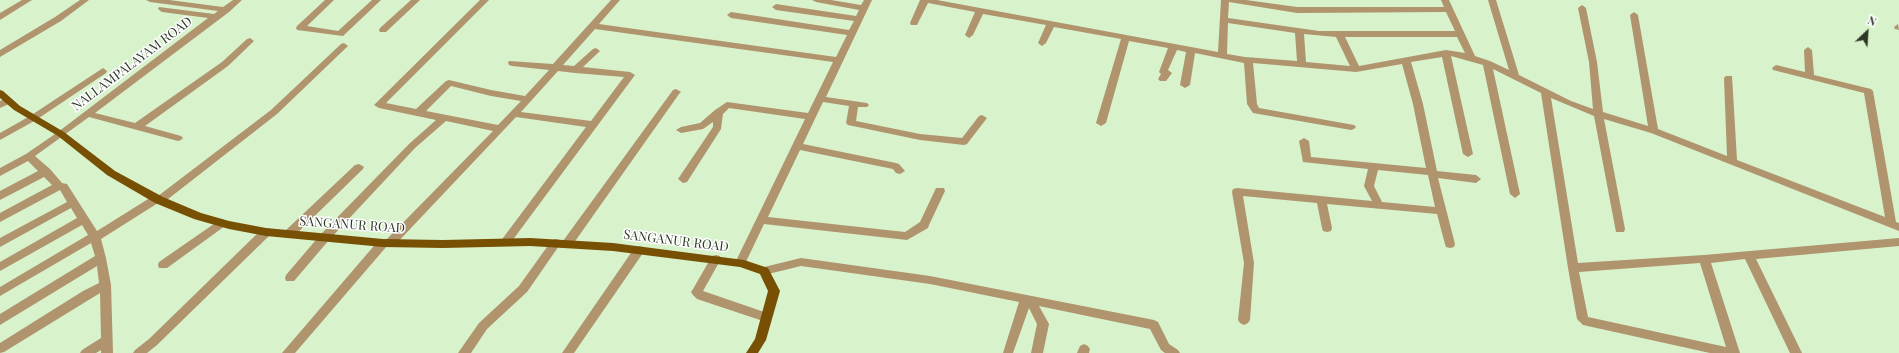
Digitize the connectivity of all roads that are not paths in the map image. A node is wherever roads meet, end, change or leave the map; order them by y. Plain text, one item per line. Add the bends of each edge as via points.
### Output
1 (28, 0) edge
2 (85, 0) edge
3 (150, 0) edge
4 (238, 0) edge
5 (330, 0) edge
6 (377, 0) edge
7 (416, 0) edge
8 (485, 0) edge
9 (616, 0) edge
10 (816, 0) edge
11 (925, 0) edge
12 (1225, 0) edge
13 (1229, 0) edge
14 (1445, 0) edge
15 (1492, 0) edge
16 (960, 3) edge
17 (1269, 3) edge
18 (867, 4) edge
19 (776, 7) dead end
20 (1582, 8) dead end
21 (162, 9) dead end
22 (1449, 9) junction
23 (226, 10) junction
24 (980, 11) junction
25 (731, 15) dead end
26 (1634, 16) dead end
27 (0, 17) edge
28 (216, 17) junction
29 (859, 19) junction
30 (1224, 20) junction
31 (914, 23) dead end
32 (1051, 23) junction
33 (593, 26) junction
34 (383, 30) dead end
35 (1299, 31) junction
36 (853, 33) junction
37 (1339, 34) junction
38 (1459, 34) junction
39 (969, 35) dead end
40 (1126, 37) junction
41 (250, 41) dead end
42 (1042, 43) dead end
43 (344, 46) dead end
44 (1173, 48) junction
45 (1191, 50) junction
46 (1808, 50) dead end
47 (596, 51) dead end
48 (0, 54) edge
49 (1446, 54) junction
50 (1222, 56) junction
51 (1471, 58) junction
52 (840, 60) junction
53 (1248, 60) junction
54 (1406, 62) junction
55 (1487, 62) junction
56 (512, 63) dead end
57 (1302, 65) junction
58 (555, 68) junction
59 (1776, 68) dead end
60 (1356, 69) junction
61 (103, 70) dead end
62 (575, 70) junction
63 (1515, 76) junction
64 (1810, 76) junction
65 (1729, 78) dead end
66 (1163, 79) dead end
67 (1185, 85) dead end
68 (1545, 91) junction
69 (676, 92) dead end
70 (0, 93) edge
71 (528, 99) junction
72 (821, 99) junction
73 (4, 103) edge
74 (718, 112) junction
75 (418, 113) junction
76 (88, 114) junction
77 (515, 114) junction
78 (1598, 114) junction
79 (812, 117) junction
80 (33, 118) junction
81 (444, 118) junction
82 (982, 118) dead end
83 (1101, 123) dead end
84 (593, 125) junction
85 (138, 126) junction
86 (1351, 127) dead end
87 (500, 129) junction
88 (681, 130) dead end
89 (1654, 131) junction
90 (61, 134) junction
91 (0, 136) edge
92 (178, 138) dead end
93 (1304, 141) dead end
94 (798, 146) junction
95 (1468, 154) dead end
96 (29, 156) junction
97 (1732, 161) junction
98 (359, 167) dead end
99 (1374, 167) junction
100 (46, 171) junction
101 (900, 171) dead end
102 (0, 172) edge
103 (1432, 173) junction
104 (683, 179) dead end
105 (1476, 179) dead end
106 (60, 186) junction
107 (940, 191) dead end
108 (1515, 194) dead end
109 (0, 196) edge
110 (158, 200) junction
111 (1321, 200) junction
112 (73, 203) junction
113 (1379, 205) junction
114 (1442, 211) junction
115 (0, 218) edge
116 (84, 219) junction
117 (761, 220) junction
118 (221, 223) junction
119 (1895, 225) edge
120 (1327, 228) dead end
121 (1620, 229) dead end
122 (266, 232) junction
123 (289, 234) junction
124 (95, 236) junction
125 (325, 238) junction
126 (505, 242) junction
127 (1899, 242) edge
128 (0, 243) edge
129 (387, 243) junction
130 (556, 244) junction
131 (567, 244) junction
132 (1450, 244) dead end
133 (639, 250) junction
134 (1748, 254) junction
135 (102, 258) junction
136 (716, 259) junction
137 (1704, 259) junction
138 (740, 263) junction
139 (164, 265) dead end
140 (0, 267) edge
141 (1573, 268) junction
142 (764, 271) junction
143 (290, 278) dead end
144 (105, 285) junction
145 (0, 292) edge
146 (1028, 300) junction
147 (766, 317) junction
148 (0, 320) edge
149 (1244, 320) dead end
150 (107, 340) junction
151 (0, 349) edge
152 (1008, 352) dead end
153 (4, 353) edge
154 (86, 353) edge
155 (107, 353) edge
156 (140, 353) edge
157 (288, 353) edge
158 (464, 353) edge
159 (568, 353) edge
160 (752, 353) edge
161 (1037, 353) edge
162 (1174, 353) edge
163 (1734, 353) edge
164 (1796, 353) edge

1 - 27 street
2 - 48 street
3 - 23 street
4 - 23 street, NALLAMPALAYAM ROAD
5 - 6 street via 300,28 340,34
7 - 34 street
8 - 75 street via 378,105
9 - 33 street
10 - 18 street
11 - 16 street
11 - 31 street
12 - 30 street
13 - 17 street
14 - 22 street
15 - 63 street
16 - 24 street
17 - 22 street via 1297,10
18 - 29 street
19 - 29 street
20 - 78 street via 1593,62
21 - 28 street
22 - 38 street
23 - 28 street, NALLAMPALAYAM ROAD
24 - 32 street
24 - 39 street
25 - 36 street
26 - 89 street
28 - 76 street, NALLAMPALAYAM ROAD
29 - 36 street
30 - 35 street
30 - 50 street
32 - 40 street
32 - 42 street
33 - 52 street
33 - 58 street
35 - 37 street
35 - 57 street
36 - 52 street
37 - 38 street
37 - 60 street
38 - 51 street
40 - 44 street
40 - 83 street
41 - 85 street via 225,64
43 - 110 street via 274,112
44 - 45 street
44 - 66 street via 1163,72 1167,73
45 - 50 street
45 - 67 street
46 - 64 street
47 - 62 street
49 - 51 street
49 - 54 street
49 - 95 street
50 - 53 street
51 - 55 street
52 - 72 street
53 - 57 street
53 - 86 street via 1252,104 1256,110
54 - 60 street
54 - 103 street via 1418,104
55 - 63 street
55 - 108 street
56 - 58 street
57 - 60 street
58 - 62 street
58 - 71 street
59 - 64 street
61 - 80 street
62 - 84 street via 630,74
63 - 68 street
64 - 119 street via 1868,91
65 - 97 street
68 - 78 street
68 - 141 street
69 - 131 street
70 - 73 main road, SANGANUR ROAD
71 - 75 street via 449,83
71 - 77 street
72 - 79 street
72 - 82 street via 859,105 851,123 920,137 964,142
73 - 80 main road, SANGANUR ROAD
74 - 79 street via 727,105
74 - 88 street via 703,126
74 - 104 street via 718,127
75 - 81 street
76 - 85 street
76 - 90 street, NALLAMPALAYAM ROAD
77 - 84 street
77 - 87 street
78 - 89 street
78 - 121 street
79 - 94 street
80 - 90 main road, SANGANUR ROAD
80 - 91 street
81 - 87 street
81 - 125 street via 412,146
84 - 126 street
85 - 92 street
87 - 129 street
89 - 97 street
90 - 96 street, NALLAMPALAYAM ROAD
90 - 110 main road, SANGANUR ROAD via 111,173
93 - 99 street via 1306,160
94 - 101 street via 896,166
94 - 117 street
96 - 100 street
96 - 102 street, NALLAMPALAYAM ROAD
97 - 119 street
98 - 123 street
99 - 103 street
99 - 113 street via 1368,186
100 - 106 street
100 - 109 street
103 - 105 street
103 - 114 street
106 - 112 street via 63,186
106 - 115 street
107 - 117 street via 924,225 907,236
110 - 118 main road, SANGANUR ROAD
110 - 124 street
111 - 113 street
111 - 120 street
111 - 149 street via 1237,192 1249,263
112 - 116 street
112 - 128 street
113 - 114 street
114 - 132 street
116 - 124 street
116 - 140 street
117 - 138 street
118 - 122 main road, SANGANUR ROAD
118 - 139 street
122 - 123 main road, SANGANUR ROAD
122 - 156 street
123 - 125 main road, SANGANUR ROAD
124 - 135 street
124 - 145 street
125 - 129 main road, SANGANUR ROAD
125 - 143 street
126 - 129 main road, SANGANUR ROAD
126 - 130 main road, SANGANUR ROAD
127 - 134 street
129 - 157 street
130 - 131 main road, SANGANUR ROAD
130 - 158 street via 523,289 488,321
131 - 133 main road, SANGANUR ROAD
133 - 136 main road, SANGANUR ROAD
133 - 159 street
134 - 137 street
134 - 164 street
135 - 144 street
135 - 148 street
136 - 138 main road, SANGANUR ROAD
136 - 147 street via 697,292 701,296
137 - 141 street
137 - 163 street
138 - 142 main road, SANGANUR ROAD
141 - 163 street via 1583,319 1587,322
142 - 146 street via 801,262 930,280
142 - 147 main road via 774,291
144 - 150 street
144 - 151 street
146 - 152 street
146 - 161 street via 1043,324
146 - 162 street via 1154,325 1165,347
147 - 160 main road via 760,340
150 - 154 street
150 - 155 street
151 - 153 street

